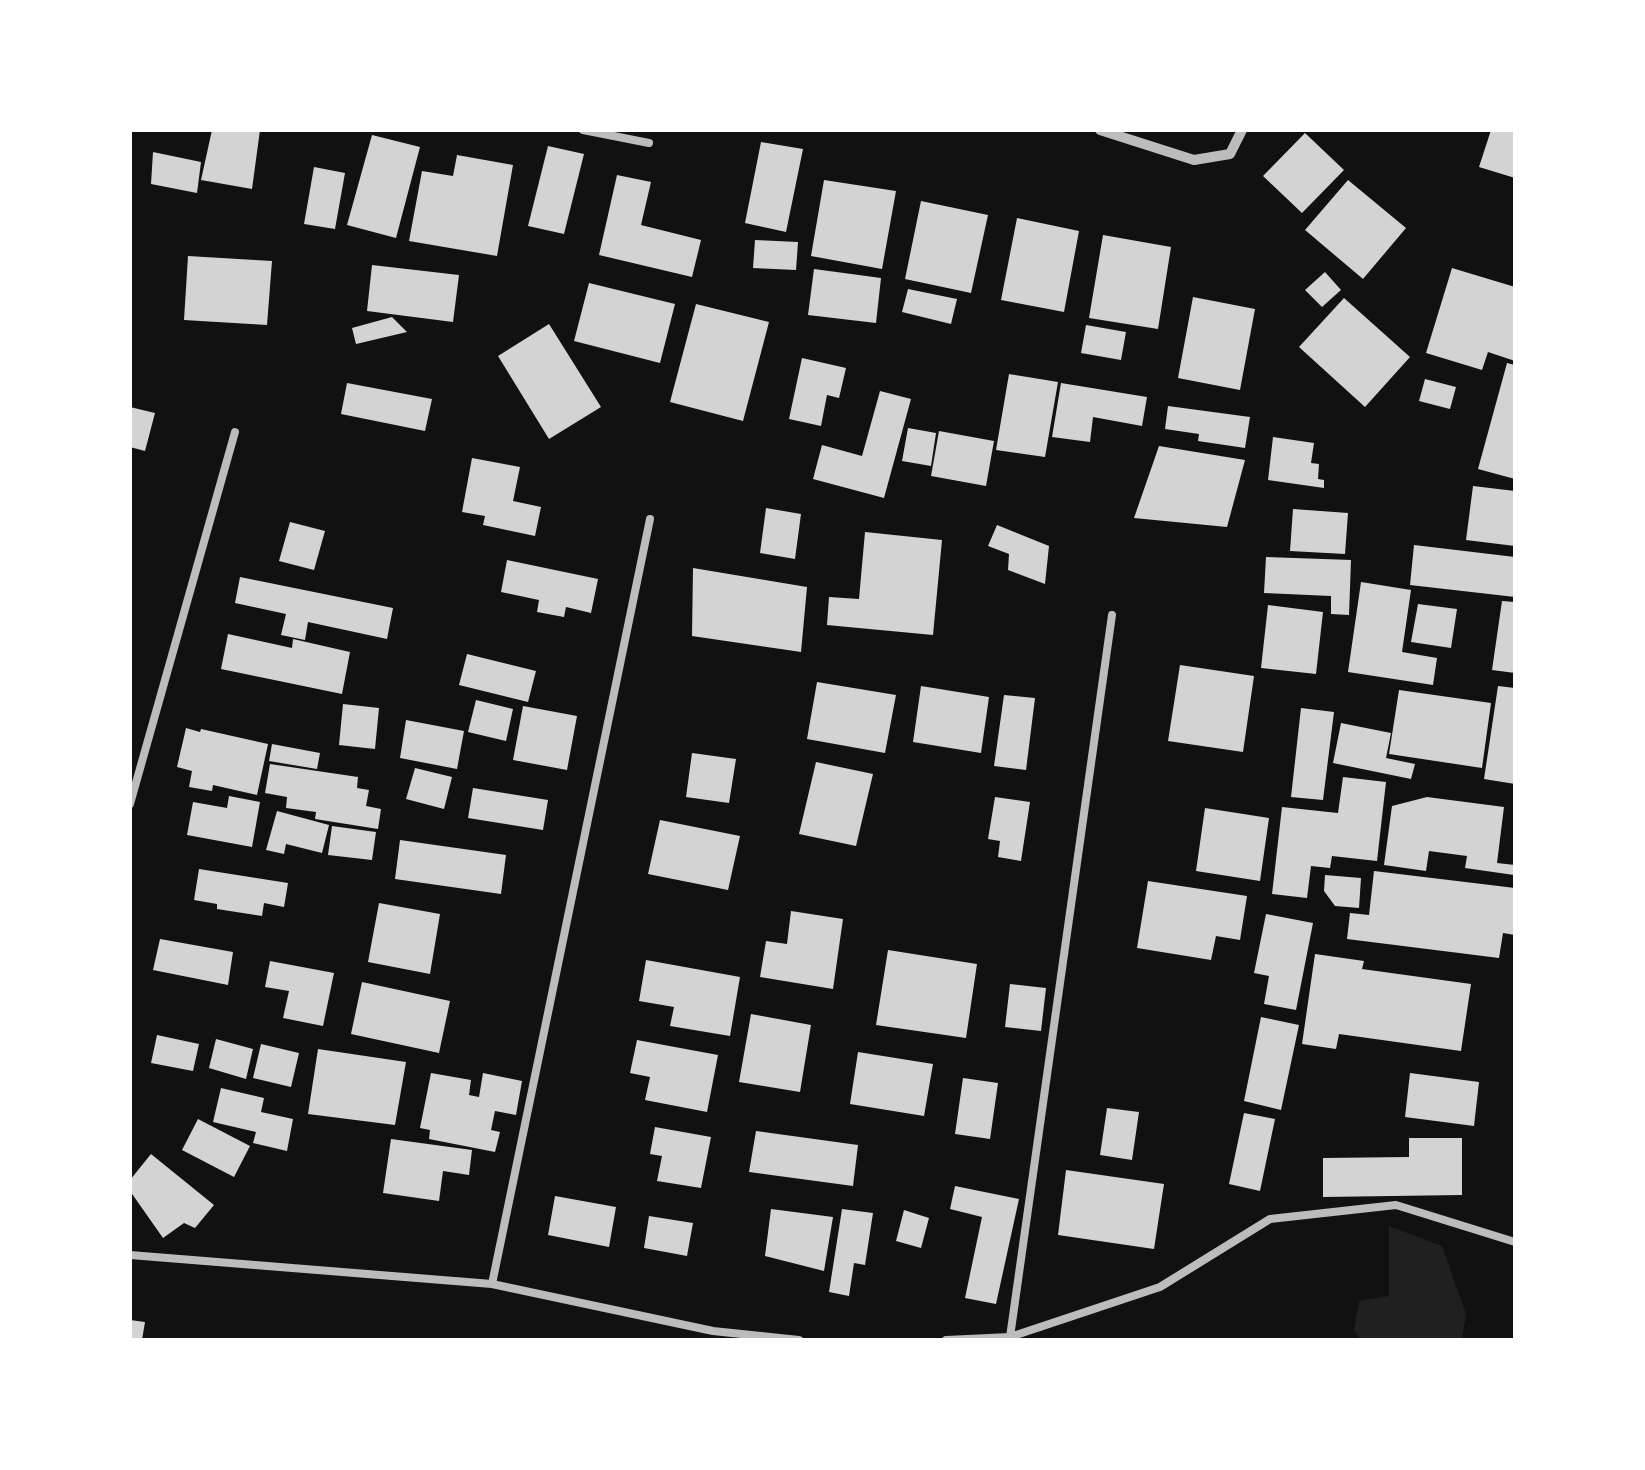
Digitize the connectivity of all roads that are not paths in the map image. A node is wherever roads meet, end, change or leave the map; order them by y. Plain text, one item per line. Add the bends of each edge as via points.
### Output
1 (582, 130) edge
2 (1100, 130) edge
3 (1242, 130) edge
4 (649, 143) dead end
5 (235, 432) dead end
6 (650, 519) dead end
7 (1112, 616) dead end
8 (130, 804) edge
9 (1515, 1242) edge
10 (130, 1255) edge
11 (492, 1284) junction
12 (1010, 1337) junction
13 (799, 1340) edge
14 (946, 1340) edge

1 - 4 lane
2 - 3 street via 1194,160 1230,154
5 - 8 lane
6 - 11 lane
7 - 12 lane
9 - 12 lane via 1396,1205 1270,1220 1160,1287
10 - 11 lane
11 - 13 lane via 712,1332
12 - 14 lane

